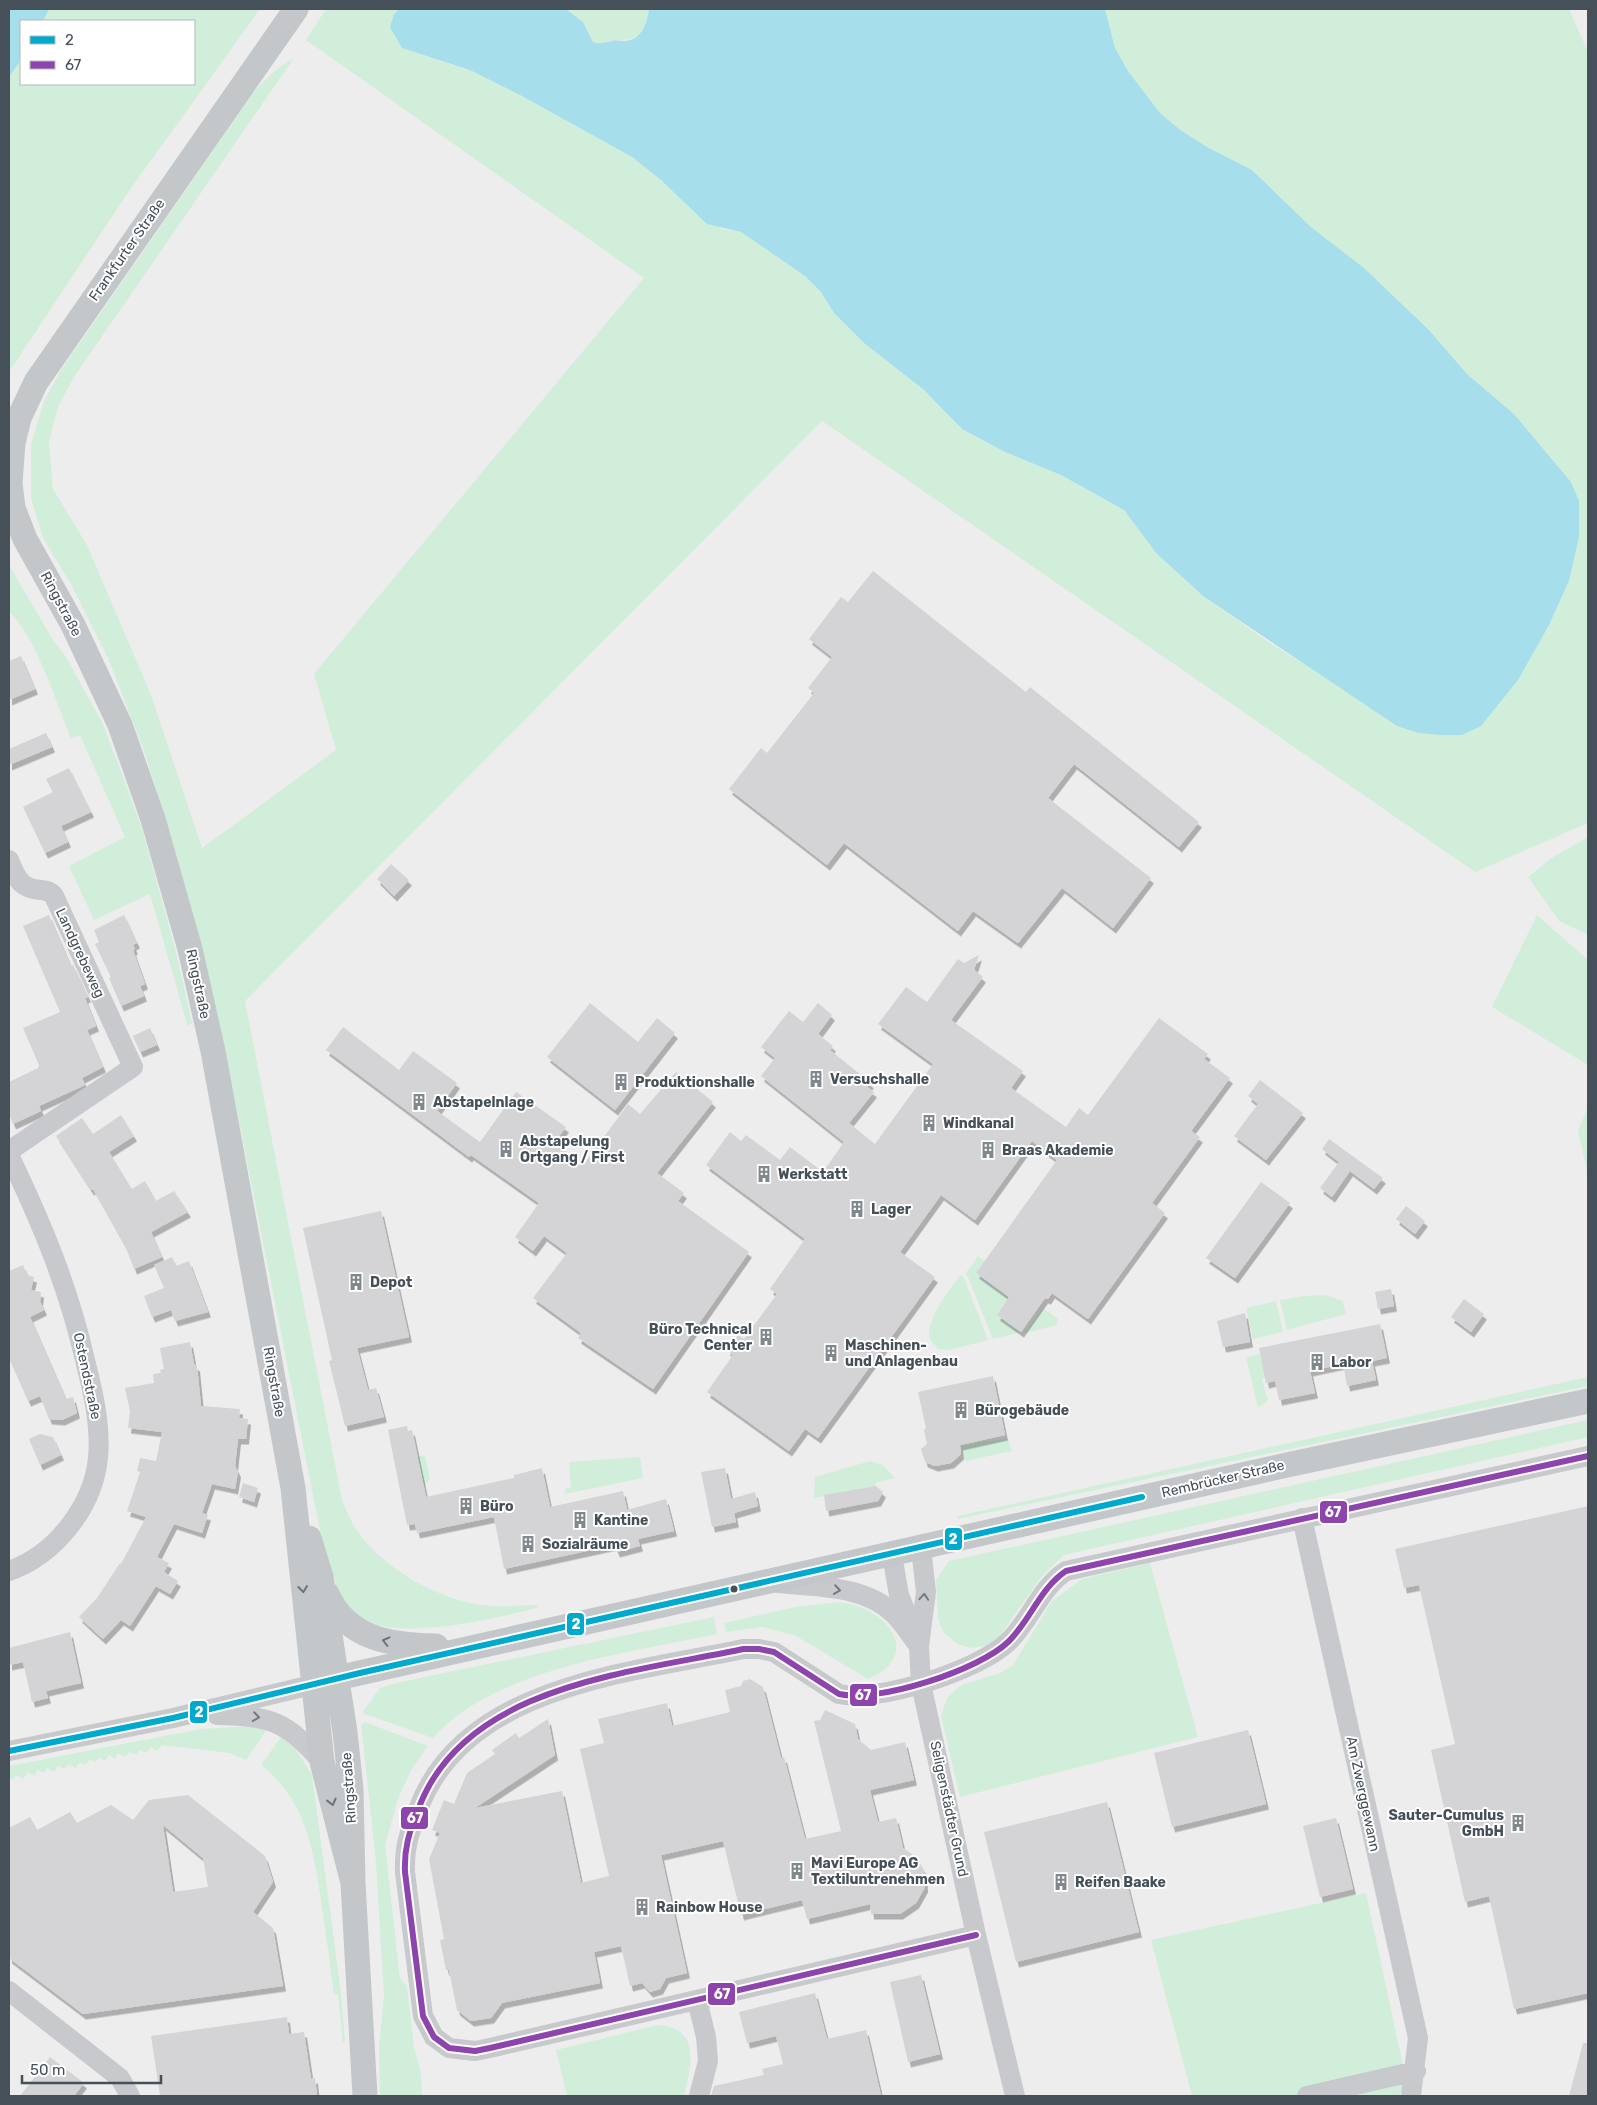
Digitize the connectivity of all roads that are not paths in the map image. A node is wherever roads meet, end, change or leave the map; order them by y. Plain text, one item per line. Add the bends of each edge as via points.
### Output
1 (296, 9) edge
2 (11, 509) edge
3 (9, 860) edge
4 (9, 1151) edge
5 (9, 1155) edge
6 (1588, 1401) edge
7 (1588, 1456) edge
8 (293, 1488) junction
9 (1302, 1518) junction
10 (921, 1548) junction
11 (892, 1555) junction
12 (9, 1571) edge
13 (320, 1578) junction
14 (771, 1582) junction
15 (486, 1644) junction
16 (919, 1646) junction
17 (337, 1678) junction
18 (922, 1684) junction
19 (312, 1685) junction
20 (173, 1718) junction
21 (9, 1751) edge
22 (322, 1762) junction
23 (352, 1884) junction
24 (976, 1935) junction
25 (9, 1991) edge
26 (697, 2000) junction
27 (1416, 2071) junction
28 (130, 2096) edge
29 (365, 2096) edge
30 (698, 2096) edge
31 (1015, 2096) edge
32 (1307, 2096) edge
33 (1411, 2096) edge

1 - 2 main road, Frankfurter Straße via 36,382 12,443
2 - 8 main road, Ringstraße via 80,639 120,726 173,882 213,1051
3 - 4 street, Landgrebeweg via 23,884 28,888 49,891 54,896 133,1067
5 - 12 street, Ostendstraße via 44,1232 71,1303 95,1406 98,1444 94,1473 72,1523 59,1540
6 - 10 main road, Rembrücker Straße
7 - 9 street
8 - 13 main road, Ringstraße
8 -> 19 main road, Ringstraße
9 - 18 street via 1066,1571 1056,1578 1021,1627 997,1651
9 - 27 street, Am Zwerggewann via 1418,2038
10 - 11 main road, Rembrücker Straße
16 -> 10 street, Seligenstädter Grund via 926,1592
11 - 14 main road, Rembrücker Straße
11 - 16 street via 899,1595
15 -> 13 main road via 402,1645 365,1635 343,1619
13 - 17 main road, Ringstraße
14 - 15 main road, Rembrücker Straße
14 -> 16 street via 855,1592 872,1598 895,1615
15 - 17 main road, Rembrücker Straße
16 - 18 street, Seligenstädter Grund
17 - 19 street, Rembrücker Straße
17 - 23 main road, Ringstraße via 351,1789
18 - 24 street, Seligenstädter Grund
18 - 26 street via 851,1697 839,1694 774,1652 743,1649 602,1678 530,1702 478,1730 454,1750 432,1778 406,1843 405,1872 423,2016 439,2043 460,2051 476,2051
19 - 20 street, Rembrücker Straße
19 - 22 main road, Ringstraße
20 - 21 street, Rembrücker Straße
20 -> 22 street via 212,1715 267,1719 296,1734
22 -> 23 main road, Ringstraße
23 - 29 main road, Ringstraße
24 - 26 street
24 - 31 street, Seligenstädter Grund
25 - 28 street via 120,2078
26 - 30 street via 706,2036 708,2062
27 - 32 street
27 - 33 street, Am Zwerggewann

